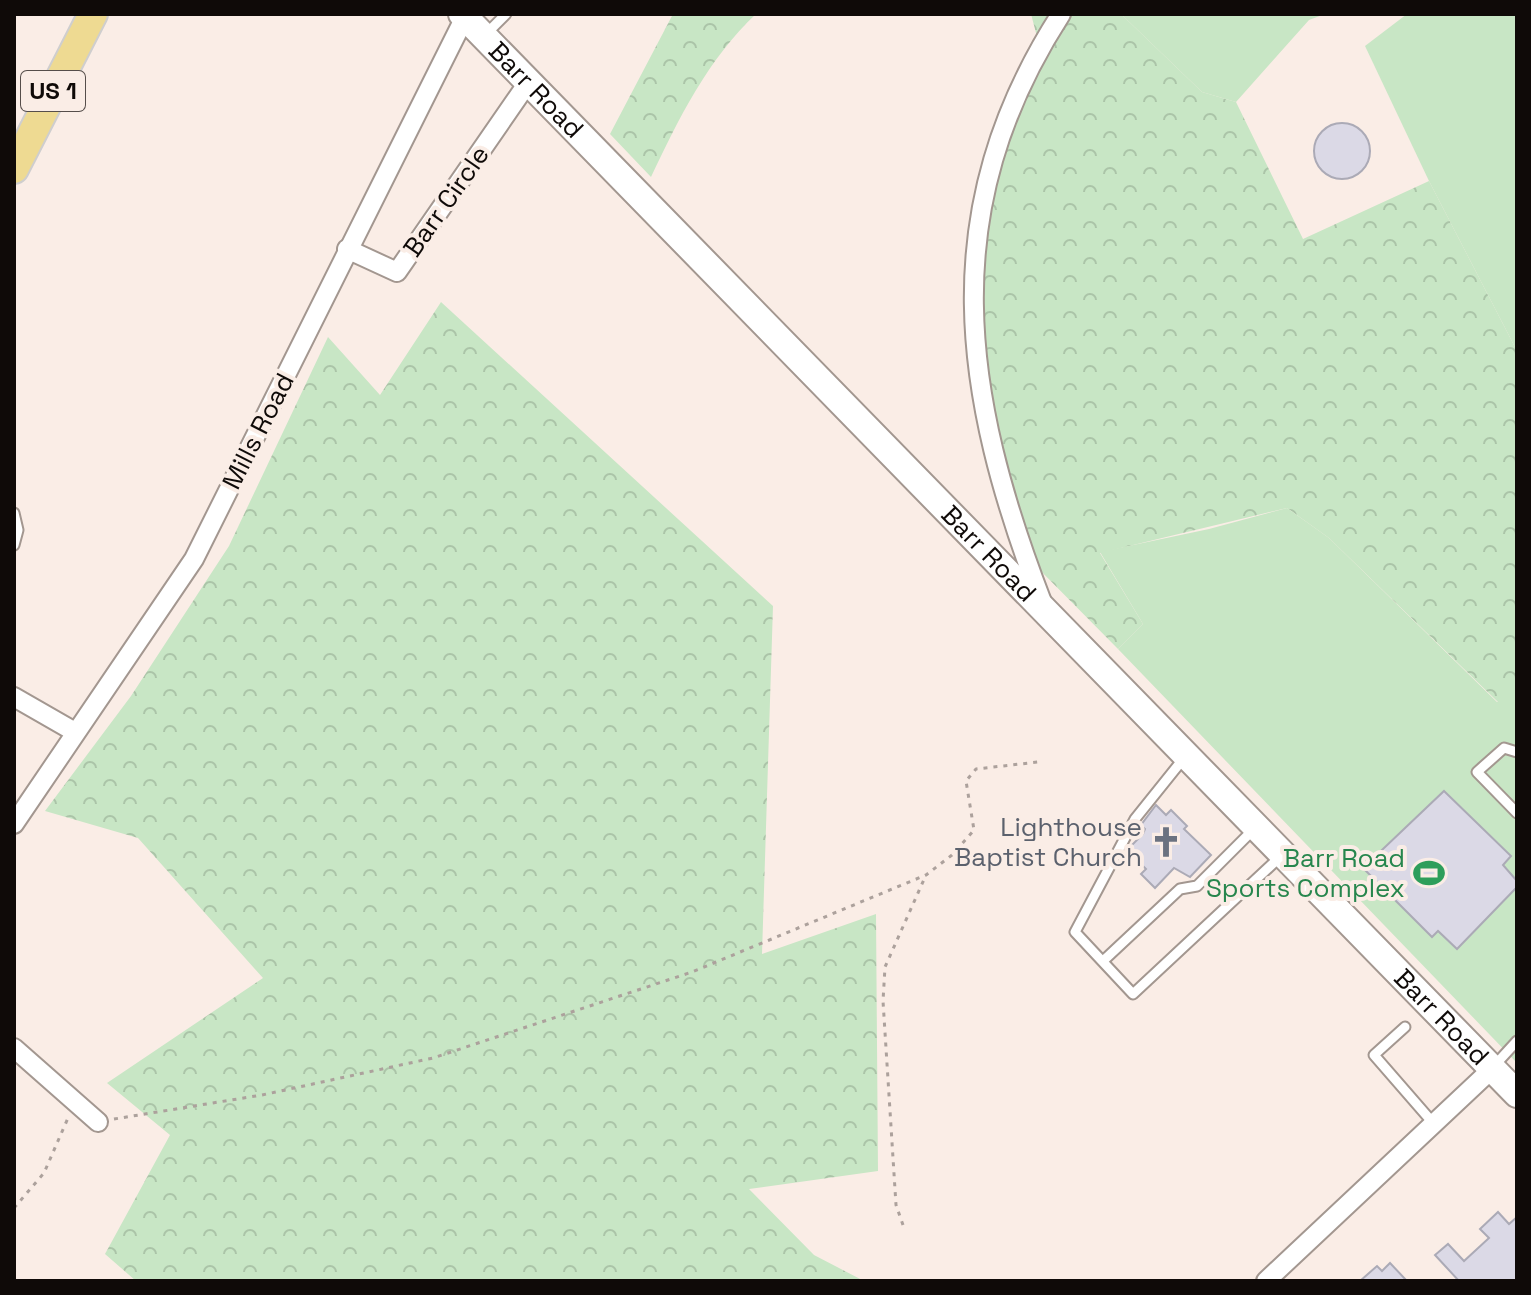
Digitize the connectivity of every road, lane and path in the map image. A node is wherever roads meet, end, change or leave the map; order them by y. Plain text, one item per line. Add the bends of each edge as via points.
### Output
1 (93, 14) edge
2 (506, 14) edge
3 (1061, 14) edge
4 (464, 16) edge
5 (483, 37) junction
6 (527, 84) junction
7 (14, 169) edge
8 (347, 249) junction
9 (14, 513) edge
10 (14, 545) edge
11 (1046, 612) junction
12 (14, 697) edge
13 (75, 732) junction
14 (1517, 752) edge
15 (1186, 755) junction
16 (1038, 762) dead end
17 (1517, 813) edge
18 (14, 824) edge
19 (1256, 827) junction
20 (1283, 855) junction
21 (926, 875) junction
22 (1103, 961) junction
23 (1405, 1027) dead end
24 (1517, 1041) edge
25 (14, 1048) edge
26 (1493, 1068) junction
27 (1517, 1094) edge
28 (74, 1104) junction
29 (98, 1122) joint
30 (1434, 1124) junction
31 (14, 1208) edge
32 (903, 1225) dead end
33 (1266, 1281) edge

1 - 7 main road, US 1
2 - 5 lane
3 - 11 street via 1025,76 991,162 979,210 973,287 982,396 996,471
4 - 5 street, Barr Road
4 - 8 street, Mills Road
5 - 6 street, Barr Road
6 - 8 street, Barr Circle via 397,272
6 - 11 street, Barr Road
8 - 13 street, Mills Road via 194,559
9 - 10 lane
11 - 15 street, Barr Road
12 - 13 street
13 - 18 street, Mills Road
14 - 17 lane via 1504,748 1477,772
15 - 19 street, Barr Road
15 - 22 lane via 1135,819 1075,932
16 - 21 path via 976,769 966,781 974,830
19 - 20 street, Barr Road
19 - 22 lane via 1197,886 1180,889
20 - 22 lane via 1133,994
20 - 26 street, Barr Road
21 - 29 path via 692,972 433,1058 262,1095
21 - 32 path via 885,967 896,1205
23 - 30 lane via 1374,1055
24 - 26 lane
25 - 28 street
26 - 27 street, Barr Road
26 - 30 street
28 - 29 street
28 - 31 path via 44,1173
30 - 33 street

